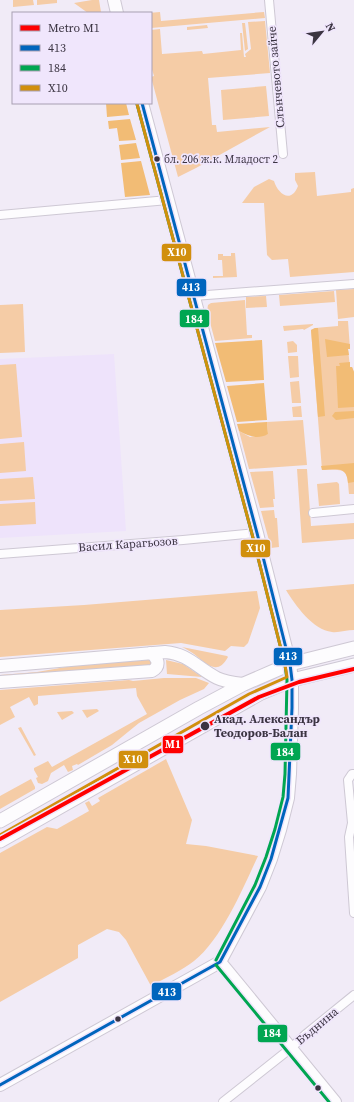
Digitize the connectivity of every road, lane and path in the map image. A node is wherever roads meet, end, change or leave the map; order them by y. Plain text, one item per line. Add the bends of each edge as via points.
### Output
1 (114, 0) edge
2 (269, 0) edge
3 (117, 12) edge
4 (142, 104) edge
5 (283, 154) dead end
6 (168, 200) junction
7 (0, 215) edge
8 (354, 284) edge
9 (194, 296) junction
10 (354, 509) edge
11 (313, 513) dead end
12 (257, 533) junction
13 (0, 554) edge
14 (354, 648) edge
15 (150, 653) junction
16 (290, 664) junction
17 (354, 665) edge
18 (0, 666) edge
19 (292, 680) junction
20 (0, 682) edge
21 (244, 684) junction
22 (354, 774) edge
23 (0, 821) edge
24 (0, 841) edge
25 (354, 913) edge
26 (220, 962) junction
27 (354, 995) edge
28 (291, 1048) junction
29 (0, 1085) edge
30 (223, 1102) edge
31 (335, 1102) edge

1 - 3 street
2 - 5 street, Слънчевото зайче
4 - 6 street
6 - 7 street
6 - 9 street
8 - 9 street
9 - 12 street
10 - 11 street
12 - 13 street, Васил Карагьозов
12 - 16 street
14 - 16 main road
15 - 18 street
15 - 20 street via 157,658 158,665 152,671
15 - 21 street via 178,654 217,678
16 - 19 street
16 - 21 main road
17 - 19 main road
19 - 24 main road via 225,712
19 - 26 street via 290,774 288,798 280,830 260,887
21 - 23 main road
22 - 25 street via 348,780 352,823 349,837
26 - 28 street
26 - 29 street
27 - 28 street, Бъднина
28 - 30 street, Бъднина
28 - 31 street

